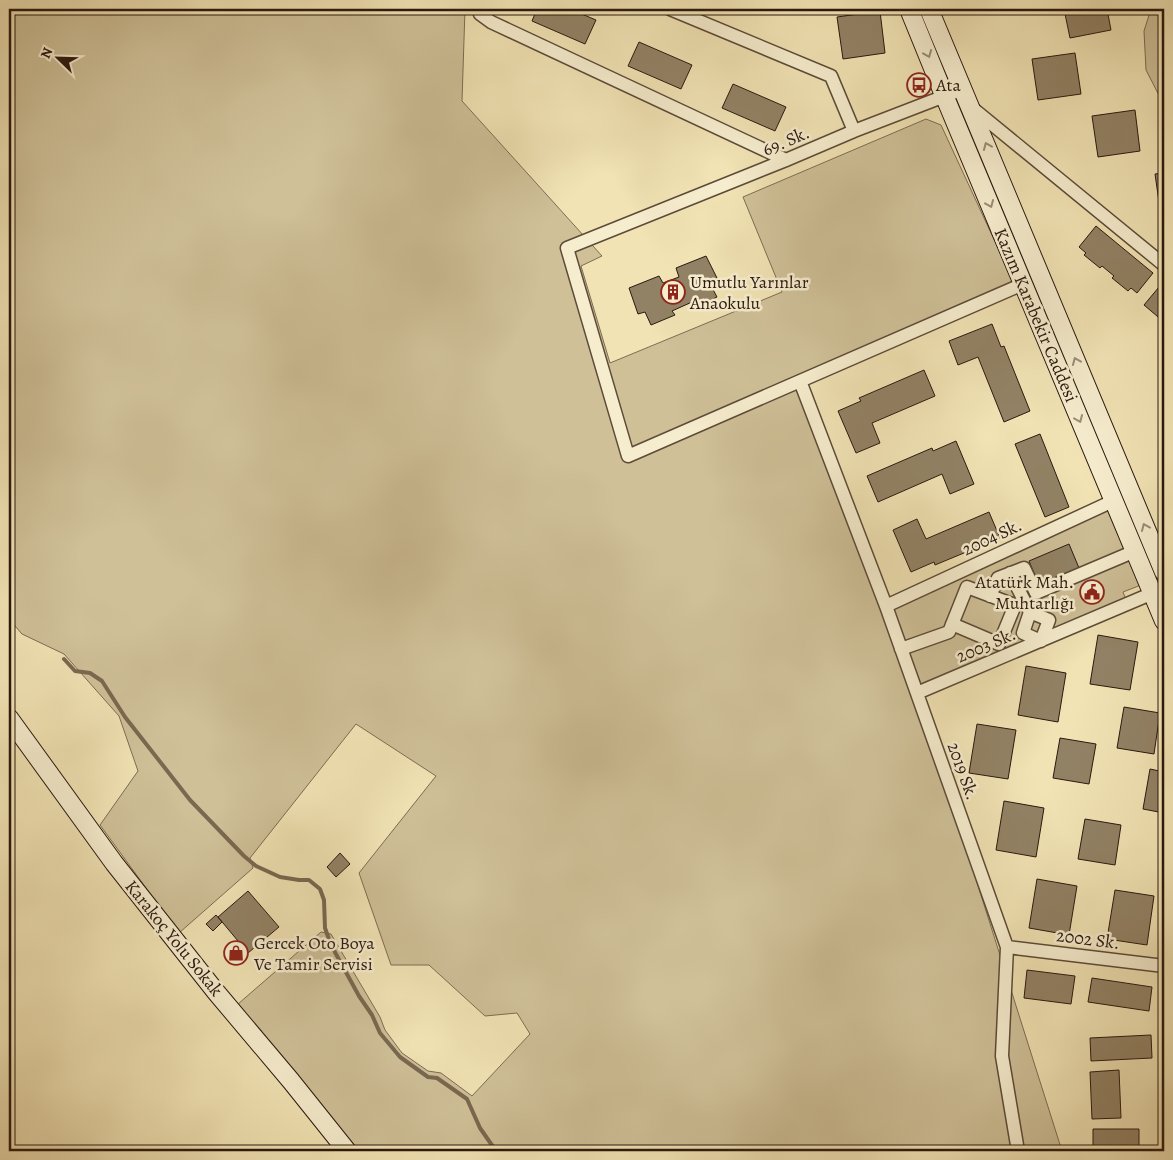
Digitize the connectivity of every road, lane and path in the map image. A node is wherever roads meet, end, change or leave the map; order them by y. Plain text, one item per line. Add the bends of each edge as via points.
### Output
1 (478, 9) edge
2 (670, 9) edge
3 (909, 9) edge
4 (929, 9) edge
5 (963, 88) junction
6 (944, 95) junction
7 (971, 107) junction
8 (854, 131) junction
9 (786, 160) junction
10 (1164, 265) edge
11 (1023, 284) junction
12 (800, 381) junction
13 (1113, 501) junction
14 (1003, 551) junction
15 (1128, 554) dead end
16 (1164, 569) edge
17 (1012, 573) junction
18 (1145, 575) junction
19 (1152, 593) junction
20 (990, 596) junction
21 (886, 606) junction
22 (1030, 612) junction
23 (1164, 621) edge
24 (952, 624) junction
25 (1041, 641) junction
26 (901, 649) junction
27 (917, 693) junction
28 (9, 718) edge
29 (1007, 947) junction
30 (1164, 966) edge
31 (347, 1151) edge
32 (1018, 1151) edge

1 - 9 street via 491,22
2 - 8 street via 831,76
3 -> 6 street, Kazım Karabekir Caddesi
4 - 5 street, Kazım Karabekir Caddesi
5 - 6 street, 69. Sk.
5 - 7 street, Kazım Karabekir Caddesi
6 - 8 street, 69. Sk.
6 -> 11 street, Kazım Karabekir Caddesi
7 - 10 street
16 -> 7 street, Kazım Karabekir Caddesi
8 - 9 street, 69. Sk.
9 - 12 street, 69. Sk. via 567,248 628,456
11 - 12 street
11 -> 13 street, Kazım Karabekir Caddesi
12 - 21 street, 2019 Sk.
13 - 14 street, 2004 Sk.
13 - 18 street, Kazım Karabekir Caddesi
14 - 17 street
14 - 21 street, 2004 Sk.
15 - 17 street via 1091,574 1036,593 1024,568
16 - 18 street
17 - 20 street via 998,578
17 - 22 street
18 - 19 street, Kazım Karabekir Caddesi
19 - 23 street, Kazım Karabekir Caddesi
19 - 25 street, 2003 Sk.
20 - 24 street via 967,587
20 - 24 street via 1012,604 1013,610 999,644
21 - 26 street, 2019 Sk.
22 - 25 street via 1023,633
22 - 25 street via 1049,620
24 - 26 street via 949,632
25 - 27 street, 2003 Sk.
26 - 27 street, 2019 Sk.
27 - 29 street, 2019 Sk.
28 - 31 street, Karakoç Yolu Sokak via 114,863
29 - 30 street, 2002 Sk.
29 - 32 street via 1002,1056

